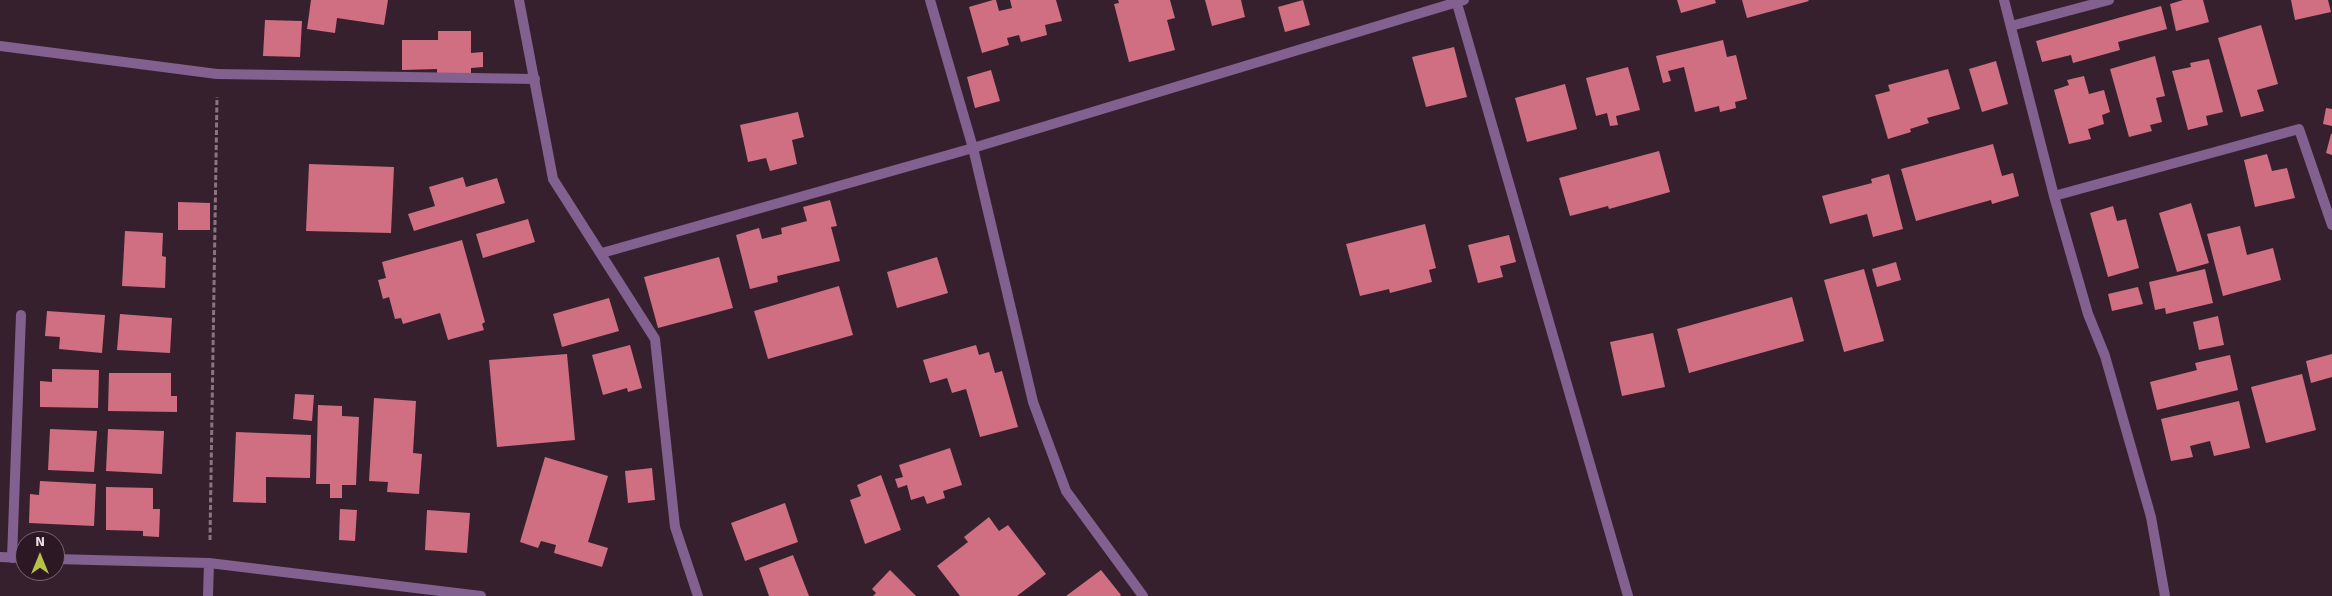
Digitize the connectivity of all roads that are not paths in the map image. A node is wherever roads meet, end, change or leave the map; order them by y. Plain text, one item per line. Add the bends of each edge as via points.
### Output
1 (519, 0) edge
2 (930, 0) edge
3 (2004, 0) edge
4 (2109, 0) edge
5 (1459, 1) edge
6 (2011, 26) junction
7 (0, 46) edge
8 (535, 79) junction
9 (973, 148) junction
10 (2054, 196) junction
11 (2332, 225) edge
12 (602, 253) junction
13 (21, 315) dead end
14 (0, 557) edge
15 (12, 558) joint
16 (65, 559) edge
17 (209, 564) junction
18 (208, 596) edge
19 (481, 596) edge
20 (698, 596) edge
21 (1143, 596) edge
22 (1628, 596) edge
23 (2165, 596) edge

1 - 8 street
2 - 9 street
3 - 6 street
4 - 6 street
5 - 9 street
5 - 22 street
6 - 10 street
7 - 8 street via 217,74
8 - 12 street via 553,179
9 - 12 street
9 - 21 street via 1034,402 1066,491
10 - 11 street via 2299,129
10 - 23 street via 2088,314 2105,356 2151,517
12 - 20 street via 655,339 675,527
13 - 15 street
14 - 15 street
16 - 17 street
17 - 18 street
17 - 19 street

